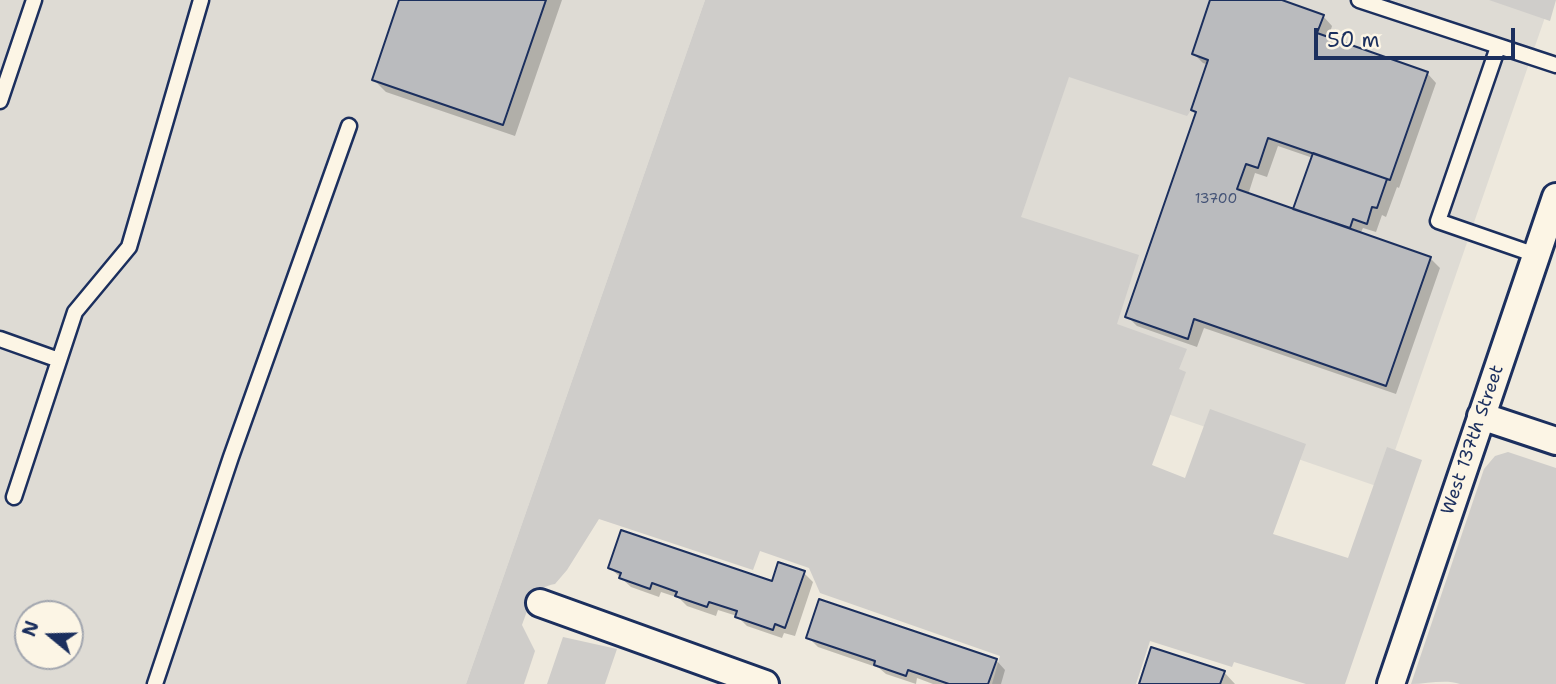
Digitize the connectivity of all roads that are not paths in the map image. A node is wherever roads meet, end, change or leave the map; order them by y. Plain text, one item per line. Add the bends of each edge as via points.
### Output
1 (34, 0) edge
2 (201, 0) edge
3 (1359, 0) edge
4 (1498, 47) junction
5 (1556, 65) edge
6 (0, 102) edge
7 (349, 126) dead end
8 (1556, 197) edge
9 (1544, 245) edge
10 (0, 340) edge
11 (59, 360) junction
12 (1481, 416) junction
13 (1556, 441) edge
14 (14, 497) dead end
15 (540, 603) dead end
16 (723, 677) edge
17 (155, 684) edge
18 (765, 684) edge
19 (1391, 684) edge

1 - 6 lane
2 - 11 lane via 129,247 75,312
3 - 4 lane
4 - 5 lane
4 - 9 lane via 1438,221
7 - 17 lane
8 - 9 street, West 137th Street
9 - 12 street, West 137th Street
10 - 11 lane
11 - 14 lane
12 - 13 street
12 - 19 street, West 137th Street
15 - 16 street
16 - 18 street

